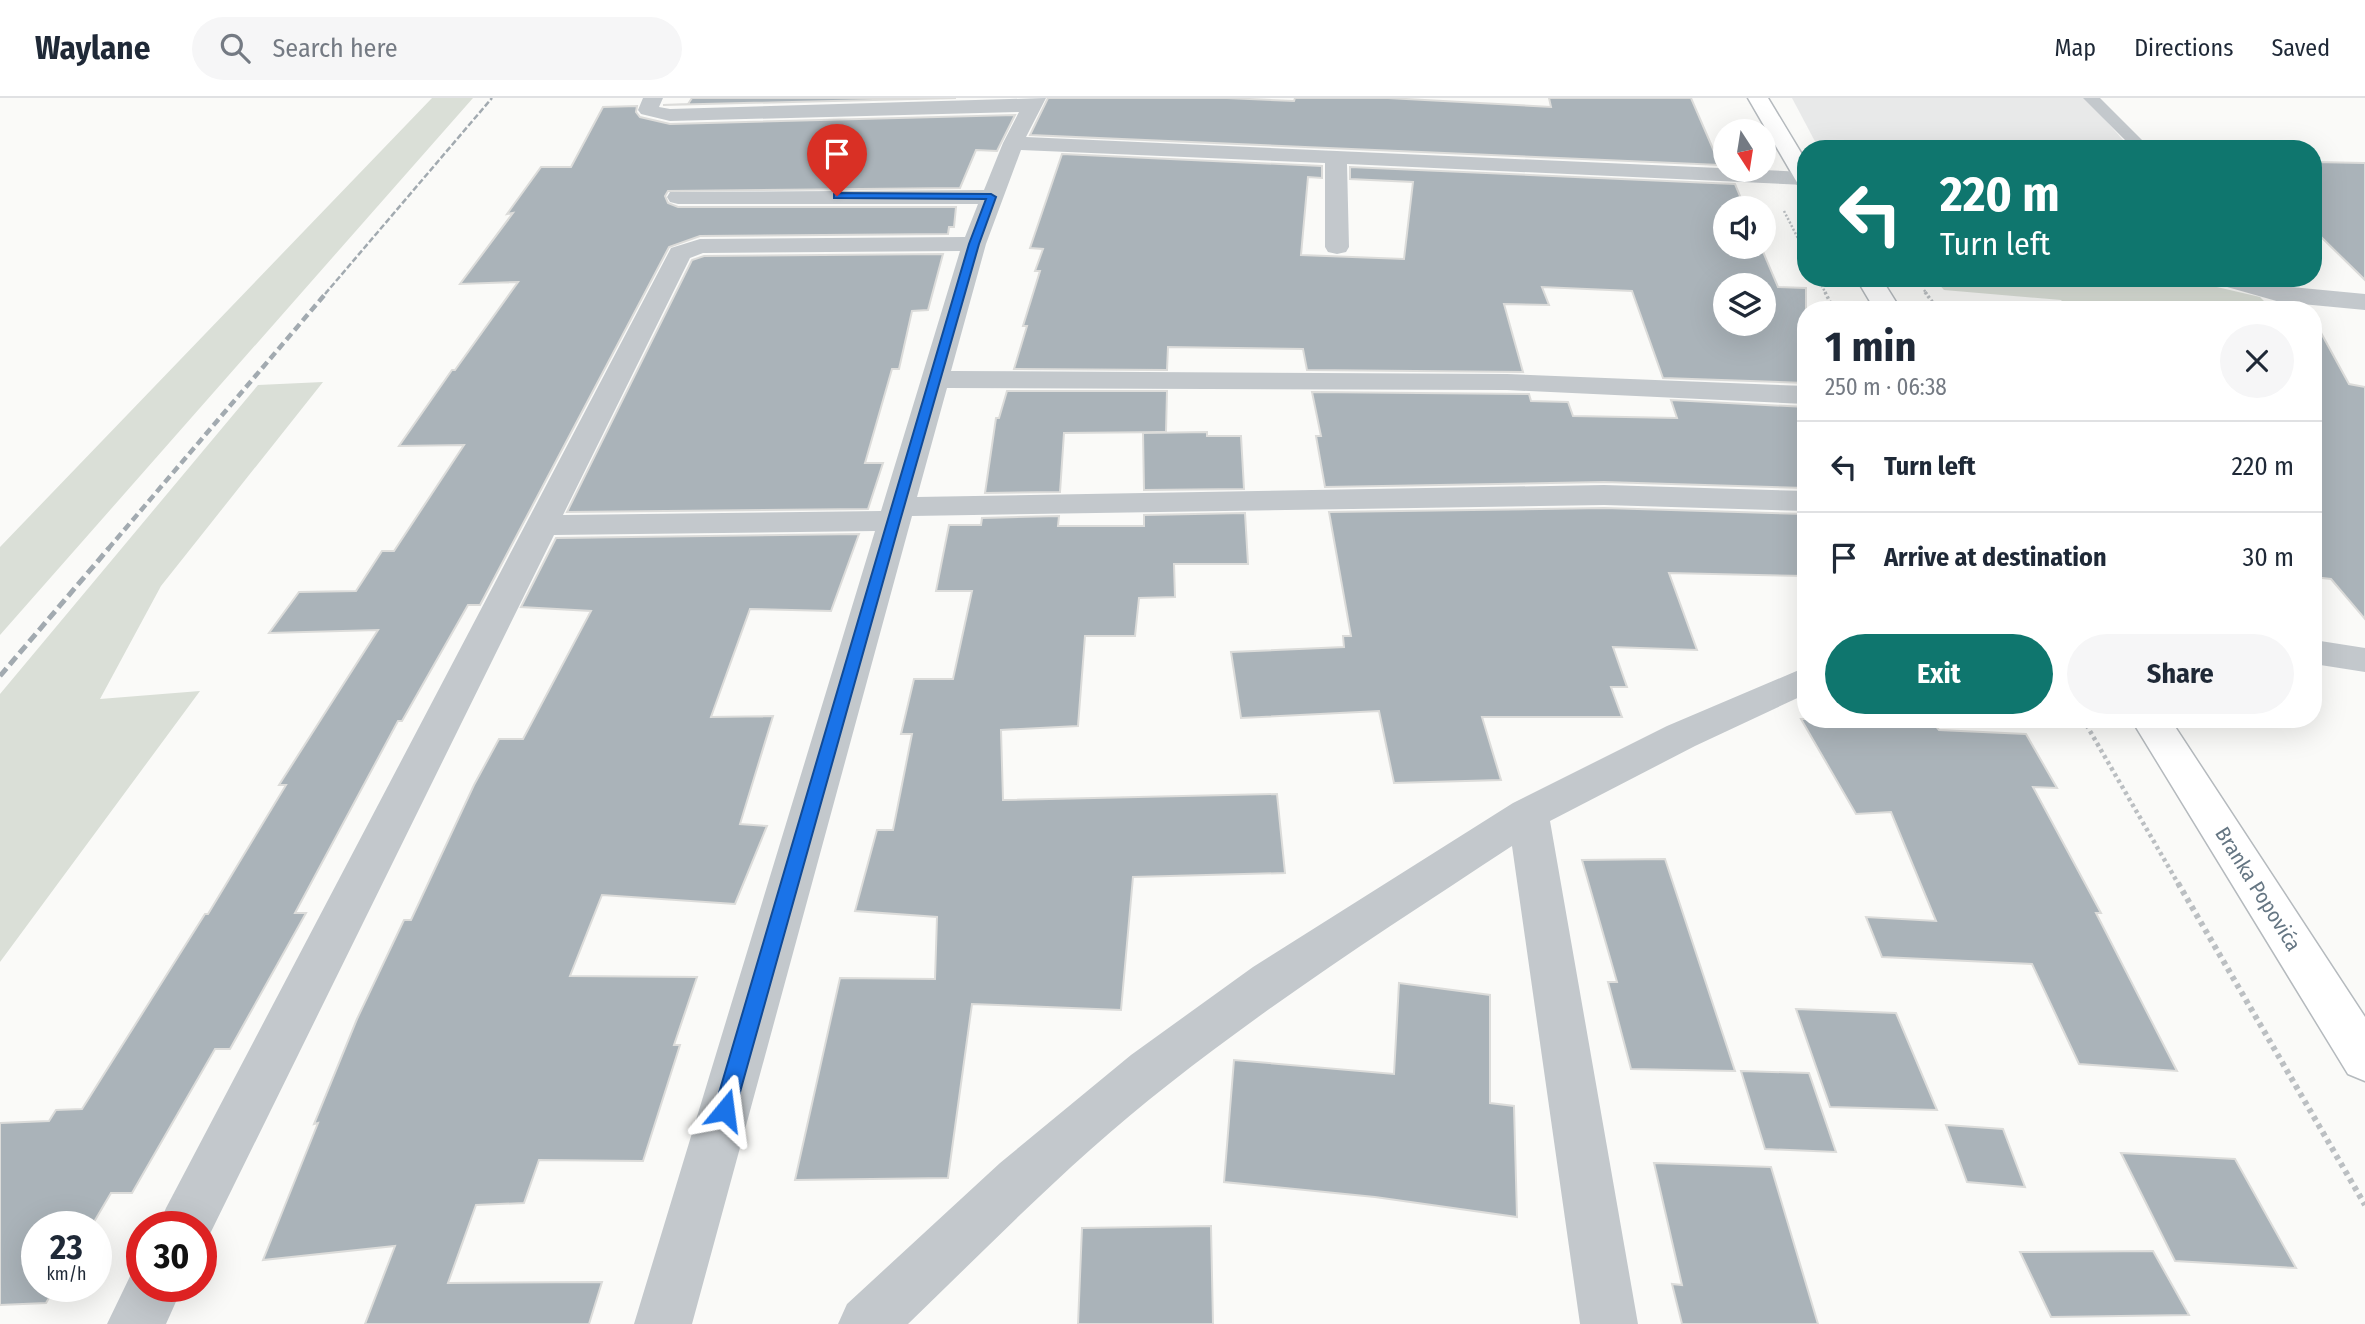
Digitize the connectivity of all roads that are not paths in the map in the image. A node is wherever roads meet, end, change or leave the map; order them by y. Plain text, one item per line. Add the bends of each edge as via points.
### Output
1 (653, 98) edge
2 (1758, 98) edge
3 (2091, 98) edge
4 (1034, 102) edge
5 (2134, 140) edge
6 (1013, 143) junction
7 (1336, 156) junction
8 (1797, 165) edge
9 (1797, 179) edge
10 (678, 197) dead end
11 (991, 197) junction
12 (974, 244) junction
13 (1337, 247) dead end
14 (2255, 287) edge
15 (2365, 302) edge
16 (935, 379) junction
17 (1797, 396) edge
18 (1797, 501) edge
19 (896, 514) junction
20 (541, 525) junction
21 (2322, 653) edge
22 (2365, 660) edge
23 (1797, 683) edge
24 (2156, 728) edge
25 (1528, 814) junction
26 (2365, 1059) edge
27 (193, 1211) edge
28 (147, 1302) edge
29 (136, 1324) edge
30 (663, 1324) edge
31 (867, 1324) edge
32 (1609, 1324) edge

1 - 4 street via 648,110 670,115
2 - 8 main road
3 - 5 lane
4 - 6 street
6 - 7 street
6 - 11 street
7 - 9 street
7 - 13 street
10 - 11 street
11 - 12 street
12 - 16 street
12 - 20 street via 685,249
14 - 15 street via 2280,294
16 - 17 street via 1507,382
16 - 19 street
18 - 19 street via 1604,495
19 - 20 street
19 - 30 street
20 - 27 street
21 - 22 street
23 - 25 street
24 - 26 main road, Branka Popovića
25 - 31 street via 1270,981 1149,1070 1019,1181
25 - 32 street
28 - 29 street

